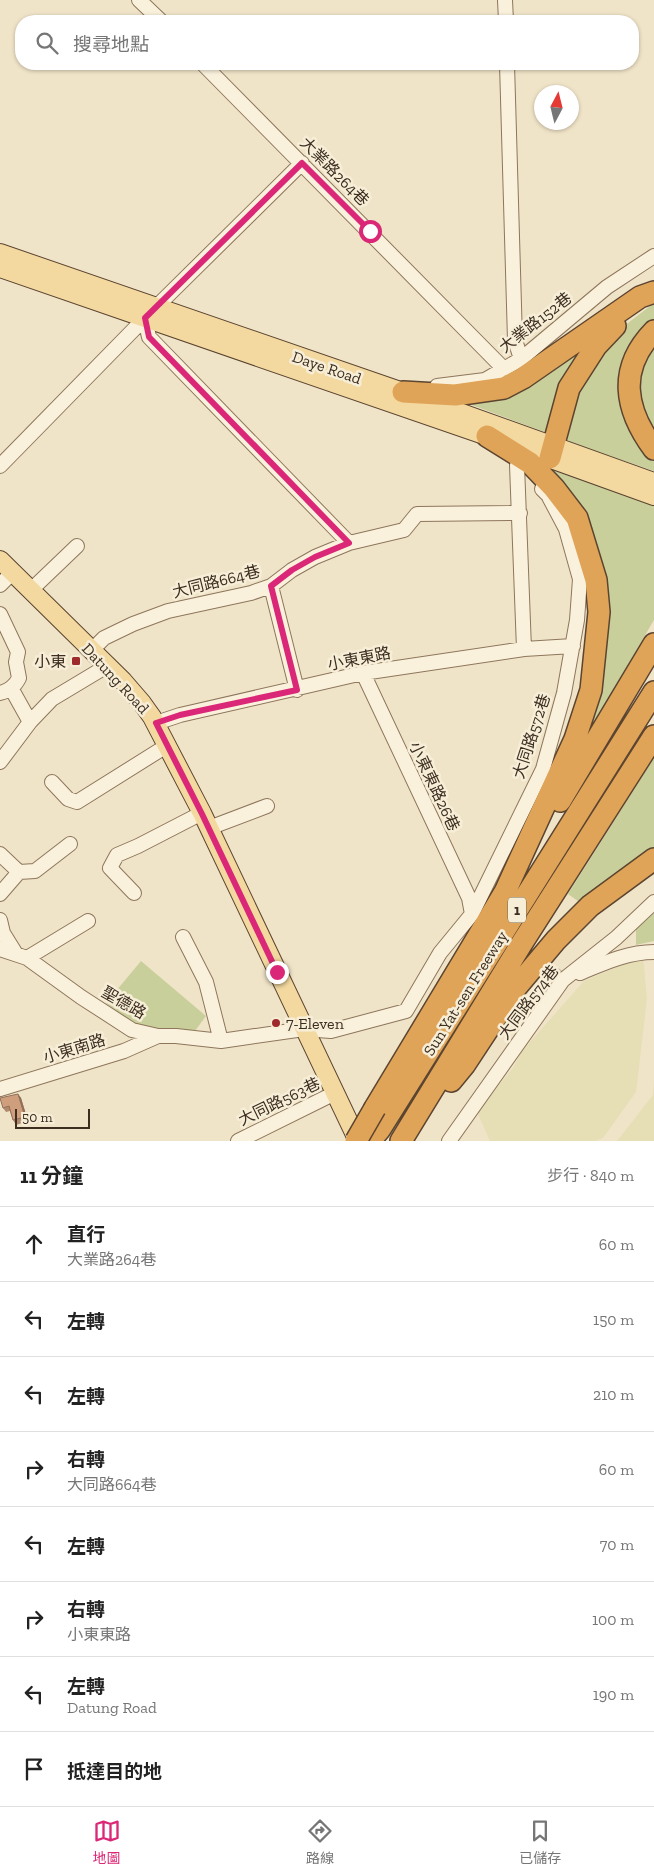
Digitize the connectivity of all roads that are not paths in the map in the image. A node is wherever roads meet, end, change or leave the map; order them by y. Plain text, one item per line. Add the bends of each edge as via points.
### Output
1 (139, 0) edge
2 (505, 0) edge
3 (154, 15) edge
4 (506, 15) edge
5 (209, 70) edge
6 (507, 70) edge
7 (302, 163) junction
8 (0, 253) edge
9 (654, 256) edge
10 (0, 268) edge
11 (51, 278) junction
12 (647, 294) edge
13 (151, 313) junction
14 (654, 331) edge
15 (521, 359) junction
16 (504, 369) junction
17 (367, 380) junction
18 (403, 392) junction
19 (448, 423) junction
20 (487, 436) junction
21 (654, 449) edge
22 (551, 452) junction
23 (517, 465) junction
24 (0, 466) edge
25 (654, 482) edge
26 (654, 496) edge
27 (520, 513) junction
28 (349, 543) junction
29 (77, 546) dead end
30 (0, 560) edge
31 (13, 572) junction
32 (0, 585) edge
33 (271, 586) junction
34 (31, 590) junction
35 (0, 614) edge
36 (654, 644) edge
37 (573, 646) junction
38 (524, 649) junction
39 (91, 651) junction
40 (107, 666) junction
41 (363, 673) junction
42 (297, 690) junction
43 (5, 691) edge
44 (654, 692) edge
45 (30, 722) junction
46 (156, 723) junction
47 (654, 736) edge
48 (168, 745) junction
49 (0, 762) edge
50 (52, 782) dead end
51 (267, 806) dead end
52 (206, 821) junction
53 (70, 844) dead end
54 (0, 854) edge
55 (654, 859) edge
56 (19, 872) junction
57 (505, 892) junction
58 (134, 893) dead end
59 (0, 894) edge
60 (654, 902) edge
61 (472, 914) junction
62 (0, 920) edge
63 (88, 921) dead end
64 (183, 937) dead end
65 (0, 949) edge
66 (654, 952) edge
67 (21, 956) junction
68 (563, 980) junction
69 (304, 1029) junction
70 (158, 1036) junction
71 (221, 1041) junction
72 (0, 1089) edge
73 (335, 1093) junction
74 (375, 1135) edge
75 (238, 1141) edge
76 (357, 1141) edge
77 (402, 1141) edge
78 (449, 1141) edge

1 - 3 street
2 - 4 street
5 - 7 street, 大業路264巷
6 - 15 street via 515,340
7 - 13 street
7 - 16 street, 大業路264巷
8 - 11 main road, Daye Road
9 - 15 street, 大業路152巷 via 607,287
10 - 11 main road, Daye Road
11 - 13 main road, Daye Road
12 - 18 highway via 504,388 455,395
12 - 22 highway via 596,346 568,388
13 - 17 main road, Daye Road
13 - 19 main road, Daye Road
13 - 24 street
13 - 28 street via 149,337
14 - 21 highway via 632,362 629,395 641,432
15 - 16 street, 大業路152巷
16 - 17 street, 大業路152巷 via 485,380 432,387
17 - 18 main road, Daye Road
18 - 22 main road, Daye Road
19 - 20 main road, Daye Road
19 - 23 street, 大同路572巷
20 - 22 main road, Daye Road
20 - 57 highway via 530,463 577,518 596,580 599,612 591,690 575,739
22 - 25 main road, Daye Road
22 - 26 main road, Daye Road
23 - 27 street
23 - 37 street, 大同路572巷 via 548,495 566,529 580,579
27 - 28 street, 大同路664巷 via 417,514 404,530
27 - 38 street
28 - 33 street, 大同路664巷 via 315,557
29 - 34 street
30 - 31 main road, Datung Road
31 - 32 street
31 - 34 main road, Datung Road
33 - 39 street, 大同路664巷 via 168,611 104,638
33 - 42 street
34 - 39 main road, Datung Road
35 - 43 street via 18,652 19,678
36 - 57 highway
37 - 38 street, 小東東路
37 - 61 street, 大同路572巷 via 564,694 542,769
38 - 41 street, 小東東路
39 - 40 main road, Datung Road
40 - 45 street via 52,699
40 - 46 main road, Datung Road
41 - 42 street, 小東東路
41 - 61 street, 小東東路26巷 via 469,898
42 - 46 street, 小東東路
43 - 45 street
44 - 74 highway, Sun Yat-sen Freeway / 1
45 - 49 street
46 - 48 main road, Datung Road
47 - 77 highway, Sun Yat-sen Freeway / 1 via 522,943
48 - 50 street via 78,802 68,799
48 - 52 main road, Datung Road
51 - 52 street
52 - 58 street via 117,855 110,868
52 - 69 main road, Datung Road
53 - 56 street via 35,871
54 - 56 street
55 - 77 highway via 590,906 556,940 513,991 465,1064
56 - 59 street
57 - 76 highway, bridge
60 - 68 street, 大同路574巷 via 616,938
61 - 69 street, 大同路572巷 via 440,953 406,1011 331,1031
62 - 67 street via 2,933
63 - 67 street
64 - 71 street via 206,982
65 - 67 street, 聖德路
66 - 68 street via 611,960
67 - 70 street, 聖德路 via 132,1030
68 - 78 street, 大同路574巷
69 - 71 street, 聖德路
69 - 73 main road, Datung Road
70 - 71 street, 聖德路
70 - 72 street, 小東南路 via 124,1051
73 - 75 street, 大同路563巷
73 - 76 main road, Datung Road

